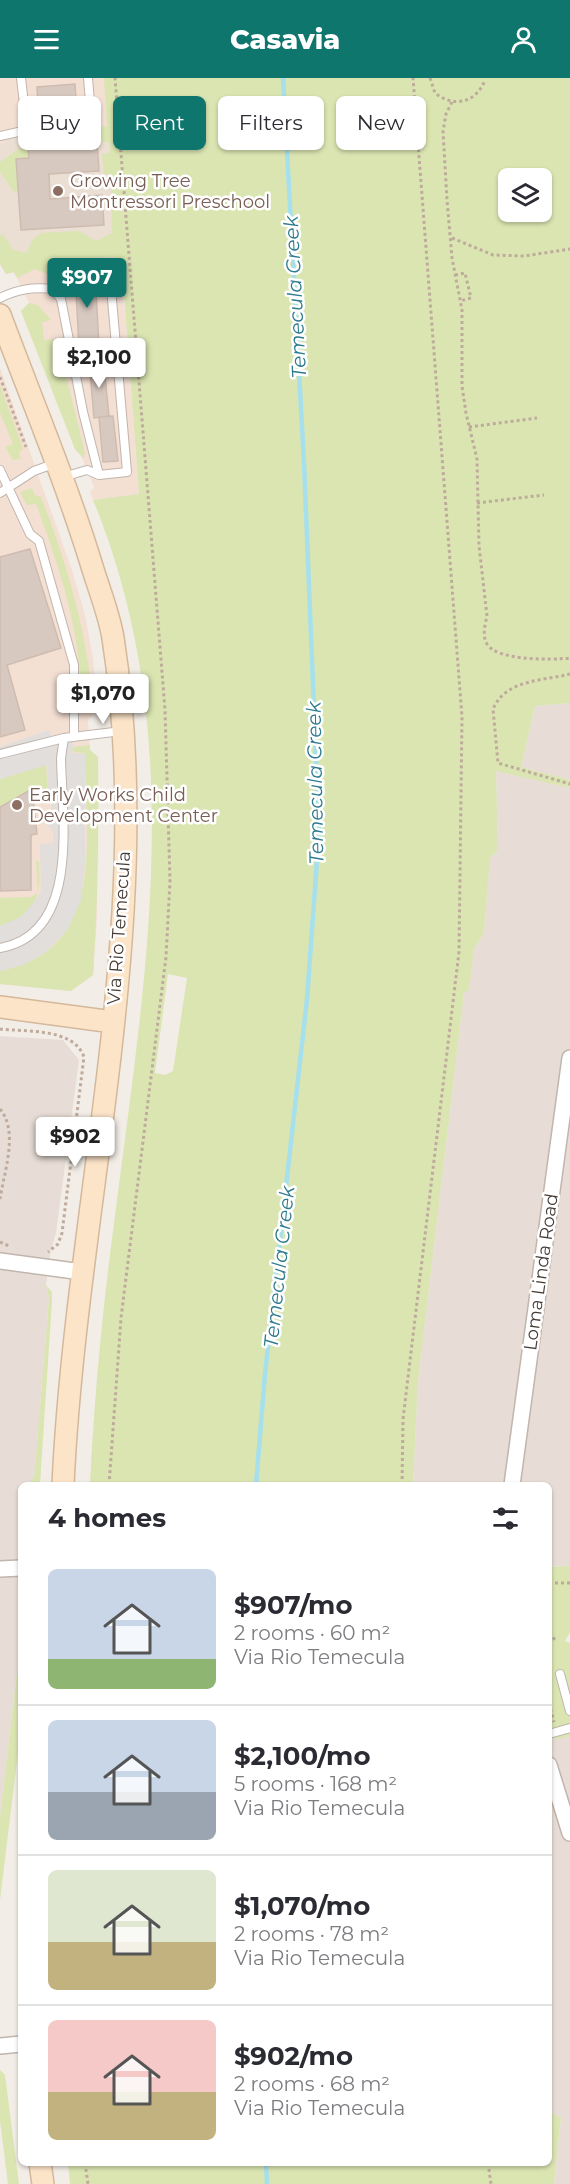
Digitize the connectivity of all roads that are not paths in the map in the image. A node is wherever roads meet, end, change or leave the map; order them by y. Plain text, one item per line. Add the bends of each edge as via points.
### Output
1 (21, 78) edge
2 (88, 78) edge
3 (23, 96) edge
4 (89, 96) edge
5 (18, 132) edge
6 (0, 136) edge
7 (109, 265) dead end
8 (0, 298) edge
9 (0, 315) edge
10 (115, 352) junction
11 (72, 356) junction
12 (0, 470) edge
13 (59, 470) junction
14 (99, 475) junction
15 (4, 492) edge
16 (123, 731) junction
17 (74, 737) junction
18 (63, 738) junction
19 (0, 754) edge
20 (0, 948) edge
21 (0, 1007) edge
22 (113, 1022) junction
23 (570, 1058) edge
24 (0, 1261) edge
25 (82, 1272) junction
26 (63, 1482) edge
27 (512, 1482) edge
28 (18, 1568) edge
29 (0, 1569) edge
30 (560, 1674) dead end
31 (570, 1711) edge
32 (570, 1728) edge
33 (552, 1733) edge
34 (552, 1775) edge
35 (570, 1833) edge
36 (18, 2044) edge
37 (0, 2046) edge
38 (40, 2166) edge
39 (43, 2184) edge

1 - 3 lane
2 - 4 lane
5 - 6 lane
7 - 10 lane
8 - 11 lane via 22,289 52,289 61,299
9 - 13 street, Via Rio Temecula
10 - 11 lane
10 - 14 lane via 127,472
11 - 14 lane
12 - 15 lane
13 - 14 lane via 87,470
13 - 15 lane via 34,471
13 - 16 street, Via Rio Temecula via 113,634
15 - 17 lane via 30,534 39,541 74,665
16 - 17 lane
16 - 22 street, Via Rio Temecula via 126,798 123,918
17 - 18 lane
18 - 19 lane
18 - 20 lane via 60,882 54,906 37,932
21 - 22 street
22 - 25 street, Via Rio Temecula
23 - 27 street, Loma Linda Road
24 - 25 street
25 - 26 street, Via Rio Temecula
28 - 29 street
30 - 31 lane
32 - 33 lane
34 - 35 street
36 - 37 street
38 - 39 street

